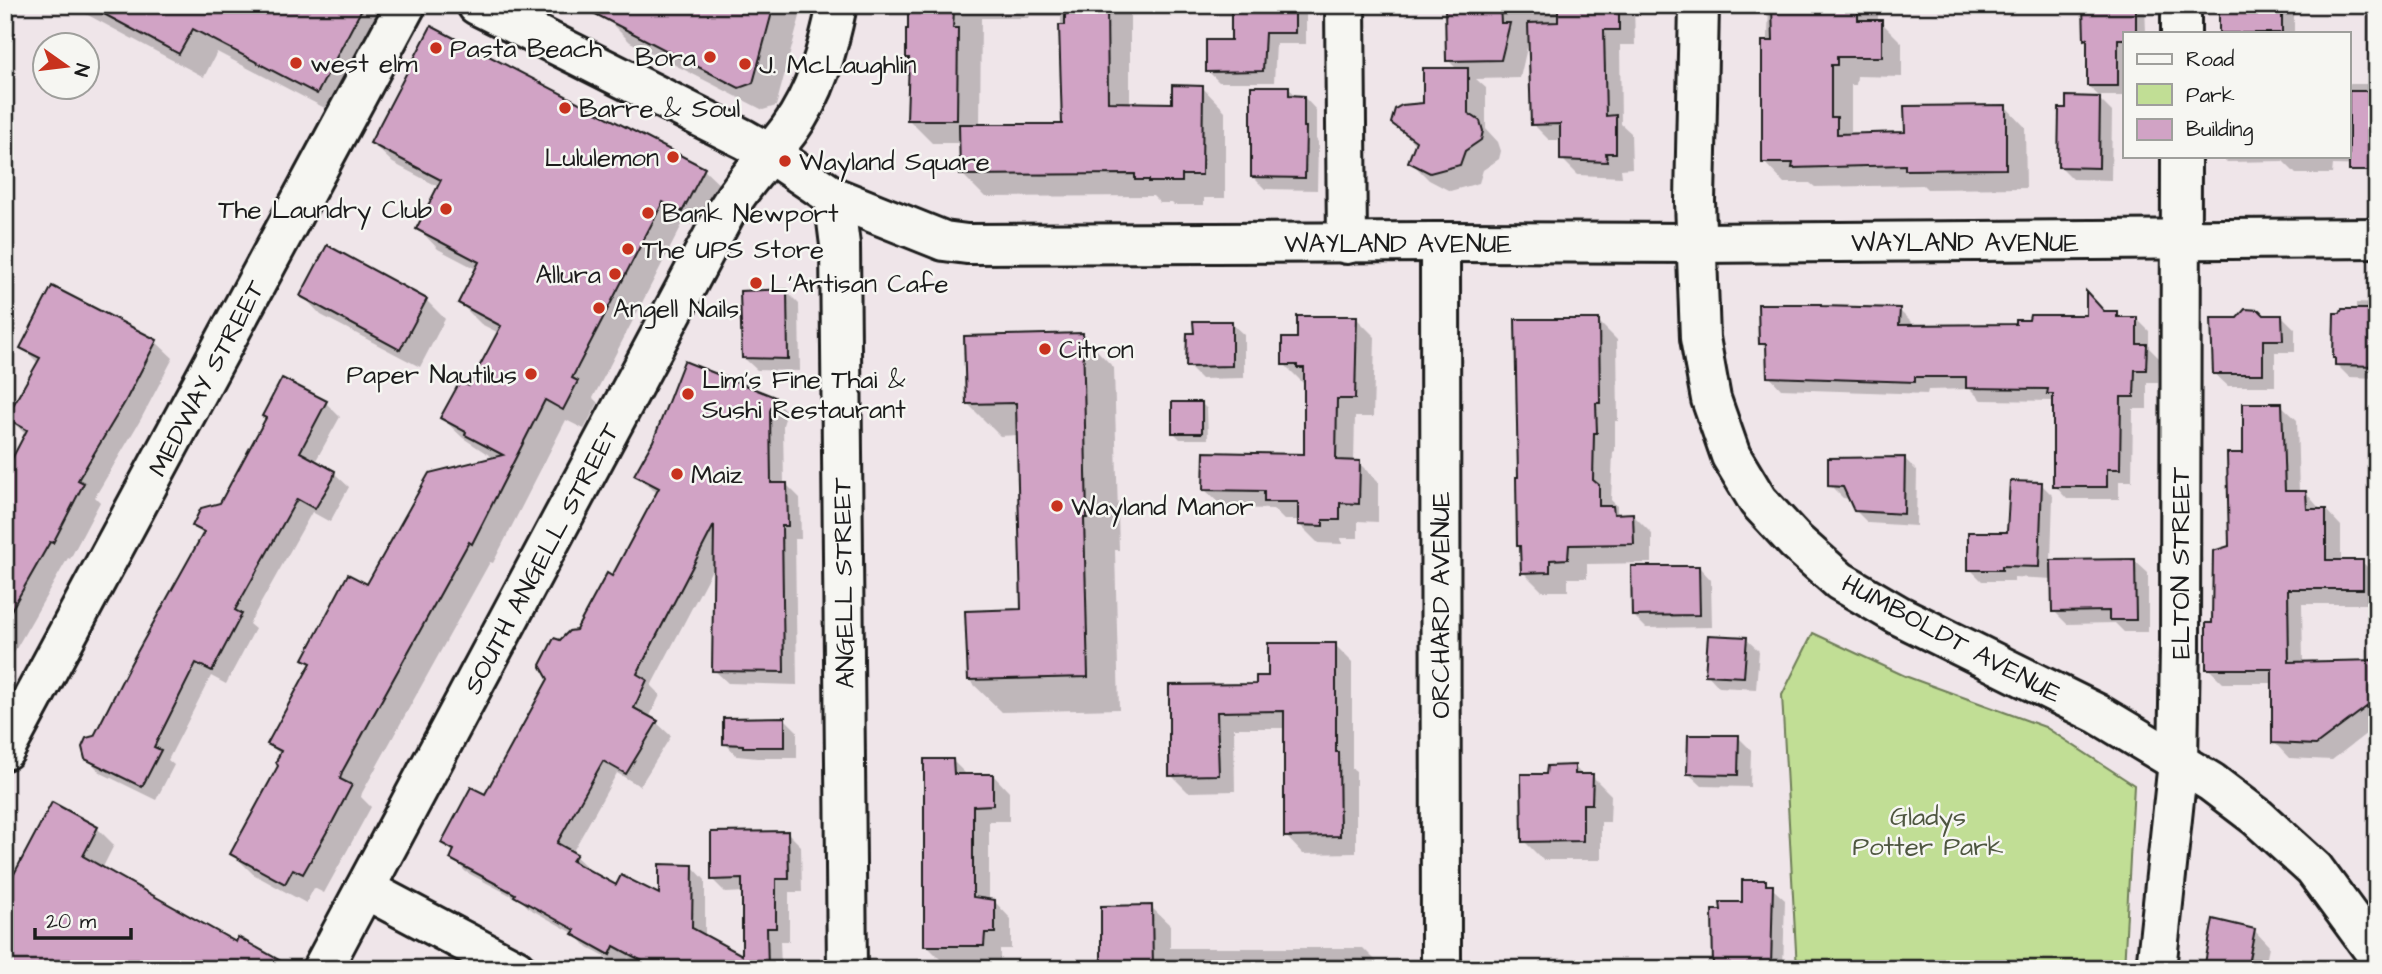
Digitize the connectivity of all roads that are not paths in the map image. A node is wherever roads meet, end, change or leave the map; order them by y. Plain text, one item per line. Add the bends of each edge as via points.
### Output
1 (406, 5) edge
2 (477, 5) edge
3 (837, 5) edge
4 (1345, 5) edge
5 (1699, 5) edge
6 (2181, 5) edge
7 (2181, 32) edge
8 (769, 153) junction
9 (2180, 158) edge
10 (834, 197) junction
11 (2377, 238) edge
12 (2180, 241) junction
13 (1440, 242) junction
14 (1697, 243) junction
15 (1347, 244) junction
16 (5, 750) edge
17 (2178, 762) junction
18 (365, 889) junction
19 (2377, 955) edge
20 (322, 969) edge
21 (516, 969) edge
22 (847, 969) edge
23 (1441, 969) edge
24 (2156, 969) edge

1 - 16 street, MEDWAY STREET
2 - 8 street, WAYLAND AVENUE
3 - 8 street via 813,87 791,127
4 - 15 street
5 - 14 street, HUMBOLDT AVENUE
6 - 7 street
8 - 10 street, WAYLAND AVENUE
8 - 18 street, SOUTH ANGELL STREET via 727,210
9 - 12 street, ELTON STREET
10 - 15 street, WAYLAND AVENUE via 944,241 967,244
10 - 22 street, ANGELL STREET via 840,245
11 - 12 street, WAYLAND AVENUE
12 - 14 street, WAYLAND AVENUE
12 - 17 street, ELTON STREET
13 - 14 street, WAYLAND AVENUE
13 - 15 street, WAYLAND AVENUE
13 - 23 street, ORCHARD AVENUE
14 - 17 street, HUMBOLDT AVENUE via 1700,338 1711,399 1731,456 1758,501 1840,581 1898,615 2098,714
17 - 19 street, HUMBOLDT AVENUE via 2257,817 2314,870
17 - 24 street, ELTON STREET
18 - 20 street, SOUTH ANGELL STREET
18 - 21 street

